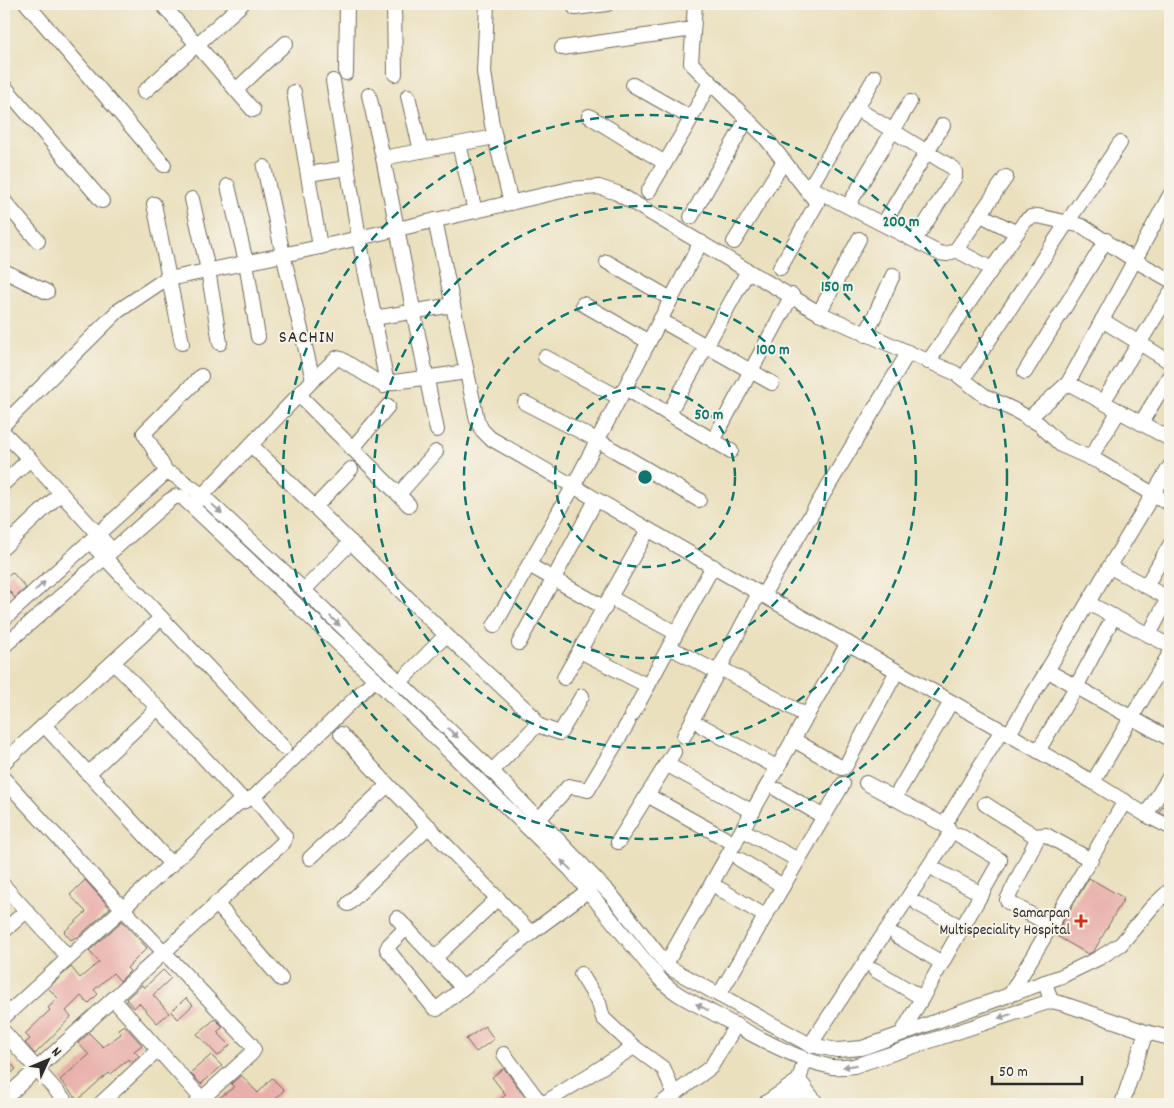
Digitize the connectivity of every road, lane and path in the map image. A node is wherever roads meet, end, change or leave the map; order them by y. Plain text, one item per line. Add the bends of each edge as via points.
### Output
1 (28, 4) edge
2 (162, 4) edge
3 (242, 4) edge
4 (347, 4) edge
5 (394, 4) edge
6 (487, 4) edge
7 (607, 4) edge
8 (695, 4) edge
9 (575, 8) dead end
10 (693, 29) junction
11 (286, 43) dead end
12 (198, 45) junction
13 (562, 48) dead end
14 (346, 73) dead end
15 (395, 74) dead end
16 (875, 77) dead end
17 (333, 81) dead end
18 (710, 82) junction
19 (633, 84) dead end
20 (4, 86) edge
21 (236, 90) junction
22 (144, 92) dead end
23 (294, 92) dead end
24 (369, 95) dead end
25 (408, 96) dead end
26 (910, 102) dead end
27 (856, 108) junction
28 (253, 110) dead end
29 (589, 116) dead end
30 (691, 118) junction
31 (747, 119) junction
32 (943, 125) dead end
33 (893, 130) junction
34 (495, 137) junction
35 (459, 144) junction
36 (1120, 144) dead end
37 (420, 151) junction
38 (926, 151) junction
39 (383, 158) junction
40 (784, 161) junction
41 (665, 163) junction
42 (164, 166) dead end
43 (264, 167) dead end
44 (347, 168) junction
45 (308, 174) junction
46 (1006, 177) dead end
47 (805, 184) junction
48 (228, 186) dead end
49 (648, 192) dead end
50 (1170, 195) edge
51 (192, 200) dead end
52 (4, 201) edge
53 (102, 201) dead end
54 (511, 203) junction
55 (154, 204) dead end
56 (848, 206) junction
57 (475, 211) junction
58 (981, 215) junction
59 (691, 217) dead end
60 (435, 220) junction
61 (884, 223) junction
62 (1069, 223) junction
63 (396, 229) junction
64 (1017, 233) junction
65 (358, 238) junction
66 (859, 239) dead end
67 (915, 240) junction
68 (1106, 240) junction
69 (38, 241) dead end
70 (701, 242) junction
71 (734, 242) dead end
72 (320, 247) junction
73 (956, 250) junction
74 (283, 254) junction
75 (1134, 260) junction
76 (246, 262) junction
77 (607, 262) dead end
78 (780, 268) dead end
79 (992, 269) junction
80 (208, 270) junction
81 (4, 271) edge
82 (748, 271) junction
83 (894, 275) dead end
84 (170, 278) junction
85 (1170, 280) edge
86 (47, 292) dead end
87 (1170, 293) edge
88 (792, 295) junction
89 (671, 298) junction
90 (584, 304) dead end
91 (453, 305) junction
92 (413, 310) junction
93 (819, 313) junction
94 (374, 318) junction
95 (660, 320) junction
96 (1102, 320) junction
97 (866, 334) junction
98 (258, 337) dead end
99 (649, 342) junction
100 (182, 343) dead end
101 (220, 343) dead end
102 (1140, 343) junction
103 (706, 345) junction
104 (908, 353) junction
105 (545, 357) dead end
106 (928, 362) junction
107 (1170, 362) edge
108 (750, 370) junction
109 (467, 372) junction
110 (1024, 372) dead end
111 (1170, 375) edge
112 (201, 376) dead end
113 (426, 377) junction
114 (963, 379) junction
115 (313, 380) junction
116 (387, 383) junction
117 (772, 383) dead end
118 (1068, 383) junction
119 (622, 393) junction
120 (299, 395) junction
121 (1103, 402) junction
122 (525, 403) dead end
123 (388, 406) dead end
124 (1119, 411) junction
125 (668, 413) junction
126 (1028, 418) junction
127 (1141, 423) junction
128 (4, 424) edge
129 (437, 430) dead end
130 (4, 433) edge
131 (714, 439) junction
132 (1170, 439) edge
133 (598, 440) junction
134 (252, 446) junction
135 (352, 448) junction
136 (730, 451) dead end
137 (436, 452) dead end
138 (1090, 458) junction
139 (30, 459) junction
140 (1170, 466) edge
141 (351, 469) dead end
142 (167, 473) junction
143 (4, 483) edge
144 (573, 487) junction
145 (60, 493) junction
146 (399, 494) junction
147 (1154, 494) junction
148 (202, 495) junction
149 (596, 500) junction
150 (699, 500) dead end
151 (1170, 504) edge
152 (409, 505) dead end
153 (192, 506) junction
154 (314, 507) junction
155 (648, 530) junction
156 (94, 539) junction
157 (351, 542) junction
158 (1170, 545) edge
159 (4, 547) edge
160 (108, 554) junction
161 (529, 565) junction
162 (713, 566) junction
163 (1110, 567) junction
164 (553, 578) junction
165 (1146, 586) junction
166 (304, 590) junction
167 (761, 594) junction
168 (1169, 599) edge
169 (608, 603) junction
170 (1088, 603) junction
171 (1114, 616) junction
172 (161, 618) junction
173 (4, 619) edge
174 (494, 626) dead end
175 (676, 633) junction
176 (446, 635) junction
177 (1149, 635) junction
178 (518, 643) dead end
179 (848, 643) junction
180 (4, 646) edge
181 (669, 646) junction
182 (1170, 646) edge
183 (580, 651) junction
184 (1170, 653) edge
185 (113, 662) junction
186 (719, 670) junction
187 (897, 671) junction
188 (1048, 671) junction
189 (564, 678) dead end
190 (375, 679) junction
191 (399, 683) junction
192 (648, 686) junction
193 (1076, 687) junction
194 (582, 696) dead end
195 (951, 702) junction
196 (158, 708) junction
197 (807, 716) junction
198 (1131, 718) junction
199 (537, 725) junction
200 (44, 726) junction
201 (702, 726) dead end
202 (1006, 732) junction
203 (341, 734) dead end
204 (684, 736) dead end
205 (794, 740) junction
206 (1170, 740) edge
207 (284, 748) dead end
208 (1038, 751) junction
209 (4, 762) edge
210 (778, 768) junction
211 (492, 771) junction
212 (88, 774) junction
213 (1170, 776) edge
214 (4, 779) edge
215 (1093, 782) junction
216 (866, 783) dead end
217 (843, 784) dead end
218 (388, 785) junction
219 (778, 790) dead end
220 (647, 795) junction
221 (249, 799) junction
222 (894, 799) junction
223 (1125, 801) junction
224 (985, 804) dead end
225 (753, 812) junction
226 (1146, 815) junction
227 (824, 817) junction
228 (539, 819) junction
229 (944, 825) junction
230 (429, 826) junction
231 (1170, 828) edge
232 (750, 834) dead end
233 (959, 835) dead end
234 (1035, 836) junction
235 (618, 842) dead end
236 (735, 844) junction
237 (310, 858) dead end
238 (739, 859) dead end
239 (798, 860) junction
240 (1091, 860) junction
241 (172, 865) junction
242 (936, 870) dead end
243 (4, 886) edge
244 (783, 886) junction
245 (720, 889) dead end
246 (589, 890) junction
247 (1170, 890) edge
248 (982, 894) junction
249 (498, 898) junction
250 (216, 903) junction
251 (348, 904) dead end
252 (918, 904) dead end
253 (621, 907) junction
254 (122, 909) junction
255 (26, 911) junction
256 (610, 916) junction
257 (765, 916) junction
258 (1052, 926) junction
259 (963, 928) junction
260 (4, 931) edge
261 (531, 932) junction
262 (897, 936) dead end
263 (164, 951) junction
264 (68, 958) junction
265 (435, 958) junction
266 (942, 963) junction
267 (666, 964) junction
268 (875, 970) dead end
269 (581, 974) dead end
270 (280, 979) dead end
271 (1045, 982) junction
272 (463, 988) junction
273 (1011, 993) junction
274 (719, 995) junction
275 (922, 998) junction
276 (113, 999) junction
277 (1051, 1001) junction
278 (4, 1017) edge
279 (736, 1026) junction
280 (4, 1032) edge
281 (1146, 1032) junction
282 (902, 1033) junction
283 (1170, 1038) edge
284 (634, 1047) junction
285 (158, 1050) junction
286 (808, 1052) junction
287 (504, 1054) dead end
288 (37, 1070) junction
289 (802, 1084) junction
290 (674, 1095) junction
291 (4, 1099) edge
292 (199, 1102) edge
293 (68, 1104) edge
294 (100, 1104) edge
295 (542, 1104) edge
296 (661, 1104) edge
297 (764, 1104) edge
298 (783, 1104) edge
299 (817, 1104) edge
300 (1122, 1104) edge

1 - 42 street
2 - 12 street
3 - 12 street
4 - 14 street
5 - 15 street
6 - 34 street via 484,72
7 - 9 street
8 - 10 street
10 - 13 street
10 - 18 street via 691,63
11 - 21 street
12 - 21 street
12 - 22 street
16 - 27 street
17 - 44 street
18 - 30 street
18 - 31 street
19 - 30 street
20 - 53 street
21 - 28 street
23 - 45 street
24 - 39 street
25 - 37 street
26 - 33 street
27 - 33 street
27 - 47 street
29 - 41 street
30 - 41 street
31 - 40 street
31 - 59 street
32 - 38 street
33 - 38 street
33 - 56 street
34 - 35 street
34 - 54 street
35 - 37 street
35 - 57 street
36 - 62 street
37 - 39 street
38 - 61 street
38 - 67 street via 955,172
39 - 63 street
40 - 47 street
40 - 71 street
41 - 49 street
43 - 74 street
44 - 45 street
44 - 65 street
45 - 72 street
46 - 58 street
47 - 56 street
47 - 78 street via 817,203
48 - 76 street
50 - 75 street
51 - 80 street
52 - 69 street
54 - 57 street
54 - 70 street via 570,189 599,187 617,193
55 - 84 street
56 - 61 street
57 - 60 street
58 - 64 street
58 - 73 street
60 - 63 street
60 - 91 street
61 - 67 street
62 - 64 street via 1031,217
62 - 68 street via 1082,226
62 - 114 street
63 - 65 street
63 - 92 street
64 - 79 street
65 - 72 street
65 - 94 street
66 - 93 street
67 - 73 street via 939,253
68 - 75 street
68 - 110 street
70 - 82 street
70 - 89 street
72 - 74 street
73 - 79 street
74 - 76 street
74 - 115 street
75 - 85 street
75 - 96 street
76 - 80 street
76 - 98 street
77 - 89 street
79 - 106 street
80 - 84 street
80 - 101 street
81 - 86 street
82 - 88 street
82 - 103 street
83 - 97 street
84 - 100 street
84 - 128 street via 118,311
87 - 102 street
88 - 93 street
88 - 108 street
89 - 95 street
90 - 99 street
91 - 92 street
91 - 109 street
92 - 94 street
92 - 113 street
93 - 97 street
94 - 116 street
95 - 99 street
95 - 103 street
96 - 102 street
96 - 118 street
97 - 104 street
99 - 119 street
102 - 107 street
102 - 121 street
103 - 108 street
103 - 125 street
104 - 106 street
104 - 167 street
105 - 119 street
106 - 114 street
108 - 117 street
108 - 131 street
109 - 113 street
109 - 144 street via 482,430 490,438
111 - 127 street
112 - 142 street via 144,433
113 - 116 street
113 - 129 street
114 - 126 street via 985,396
115 - 116 street via 336,358 384,386
115 - 120 street
118 - 121 street
118 - 126 street
119 - 125 street
119 - 133 street
120 - 134 street
120 - 135 street
121 - 124 street
122 - 133 street
123 - 135 street
124 - 127 street
124 - 138 street
125 - 131 street
126 - 138 street via 1061,445
127 - 132 street
130 - 139 street
131 - 136 street
133 - 144 street
133 - 150 street
134 - 148 street
134 - 154 street
135 - 146 street
137 - 146 street
138 - 147 street
139 - 143 street
139 - 145 street
140 - 147 street
141 - 154 street
142 - 148 street
142 - 156 street
144 - 149 street
144 - 161 street
145 - 156 street
145 - 159 street
146 - 152 street
147 - 151 street
147 - 163 street
148 - 153 street
148 -> 166 street
149 - 155 street
149 - 164 street
153 - 160 street via 177,496
153 - 190 street
154 - 157 street
155 - 162 street
155 - 169 street
156 - 160 street
173 -> 156 street
157 - 166 street
157 - 176 street
158 - 165 street
160 - 172 street
160 - 180 street
161 - 164 street
161 - 174 street
162 - 167 street
162 - 175 street
163 - 165 street
163 - 170 street
164 - 169 street
164 - 178 street
165 - 168 street
166 -> 191 street
167 - 179 street
167 - 186 street
168 - 177 street
169 - 175 street
169 - 183 street
170 - 171 street
170 - 188 street
171 - 177 street
171 - 193 street
172 - 185 street
172 - 207 street
175 - 181 street
176 - 191 street
176 - 199 street via 533,716
177 - 182 street
179 - 187 street
179 - 197 street
181 - 186 street
181 - 192 street
183 - 189 street
183 - 192 street
184 - 198 street
185 - 196 street
185 - 200 street
186 - 197 street
186 - 204 street
187 - 195 street
187 - 205 street via 845,767
188 - 193 street
188 - 202 street
190 - 221 street
246 -> 190 street
191 -> 211 street
192 - 228 street via 590,788 584,791 569,786
193 - 198 street
193 - 208 street
194 - 199 street via 560,733
195 - 202 street
195 - 222 street
196 - 212 street
196 - 221 street
197 - 205 street
198 - 206 street
198 - 215 street
199 - 211 street
200 - 209 street
200 - 212 street
201 - 210 street
202 - 208 street
202 - 229 street
203 - 218 street
205 - 210 street
208 - 215 street
210 - 225 street
211 - 228 street
212 - 241 street
213 - 226 street
214 - 254 street
215 - 223 street
216 - 222 street
217 - 227 street
218 - 230 street
218 - 237 street
219 - 227 street
220 - 225 street via 670,758
220 - 235 street
220 - 236 street
221 - 241 street via 237,804
221 - 250 street via 286,839
222 - 229 street
223 - 226 street
223 - 240 street
224 - 234 street
225 - 236 street
226 - 231 street
227 - 239 street
228 - 253 street
229 - 286 street via 948,827 949,836
230 - 249 street
230 - 251 street
232 - 239 street
233 - 248 street via 1000,860
234 - 240 street via 1046,835
234 - 258 street via 1035,843 1007,900
236 - 267 street
238 - 244 street
239 - 244 street
240 - 258 street
241 - 254 street
242 - 248 street
243 - 255 street
244 - 257 street
245 - 257 street
246 - 256 street
246 - 261 street
247 - 271 street via 1121,944 1099,958
248 - 259 street
249 - 261 street
249 - 265 street
250 - 263 street
250 - 270 street
252 - 259 street
253 - 256 street
253 - 267 street
254 - 263 street
254 - 264 street
255 - 260 street
255 - 264 street
279 -> 256 street via 666,986
257 - 274 street
258 - 273 street
259 - 266 street
261 - 272 street
262 - 266 street
263 - 276 street
263 - 292 street via 254,1050
264 - 278 street
265 - 272 street
265 - 272 street via 402,922 387,949 434,1008 442,1007
266 - 275 street
267 - 274 street
268 - 275 street
269 - 284 street via 599,1003 602,1018
271 - 273 street
271 - 277 street
273 - 282 street
274 - 286 street
275 - 282 street
276 - 285 street
276 - 288 street
277 - 281 street
277 -> 286 street via 854,1066 830,1067
279 - 286 street
279 - 290 street via 710,1067
280 - 288 street
281 - 283 street
281 - 300 street
282 - 286 street via 862,1048
284 - 290 street via 664,1069
284 - 295 street
285 - 292 street
285 - 294 street
286 - 289 street
287 - 295 street
288 - 291 street
288 - 293 street
289 - 297 street
289 - 298 street
289 - 299 street
290 - 296 street

